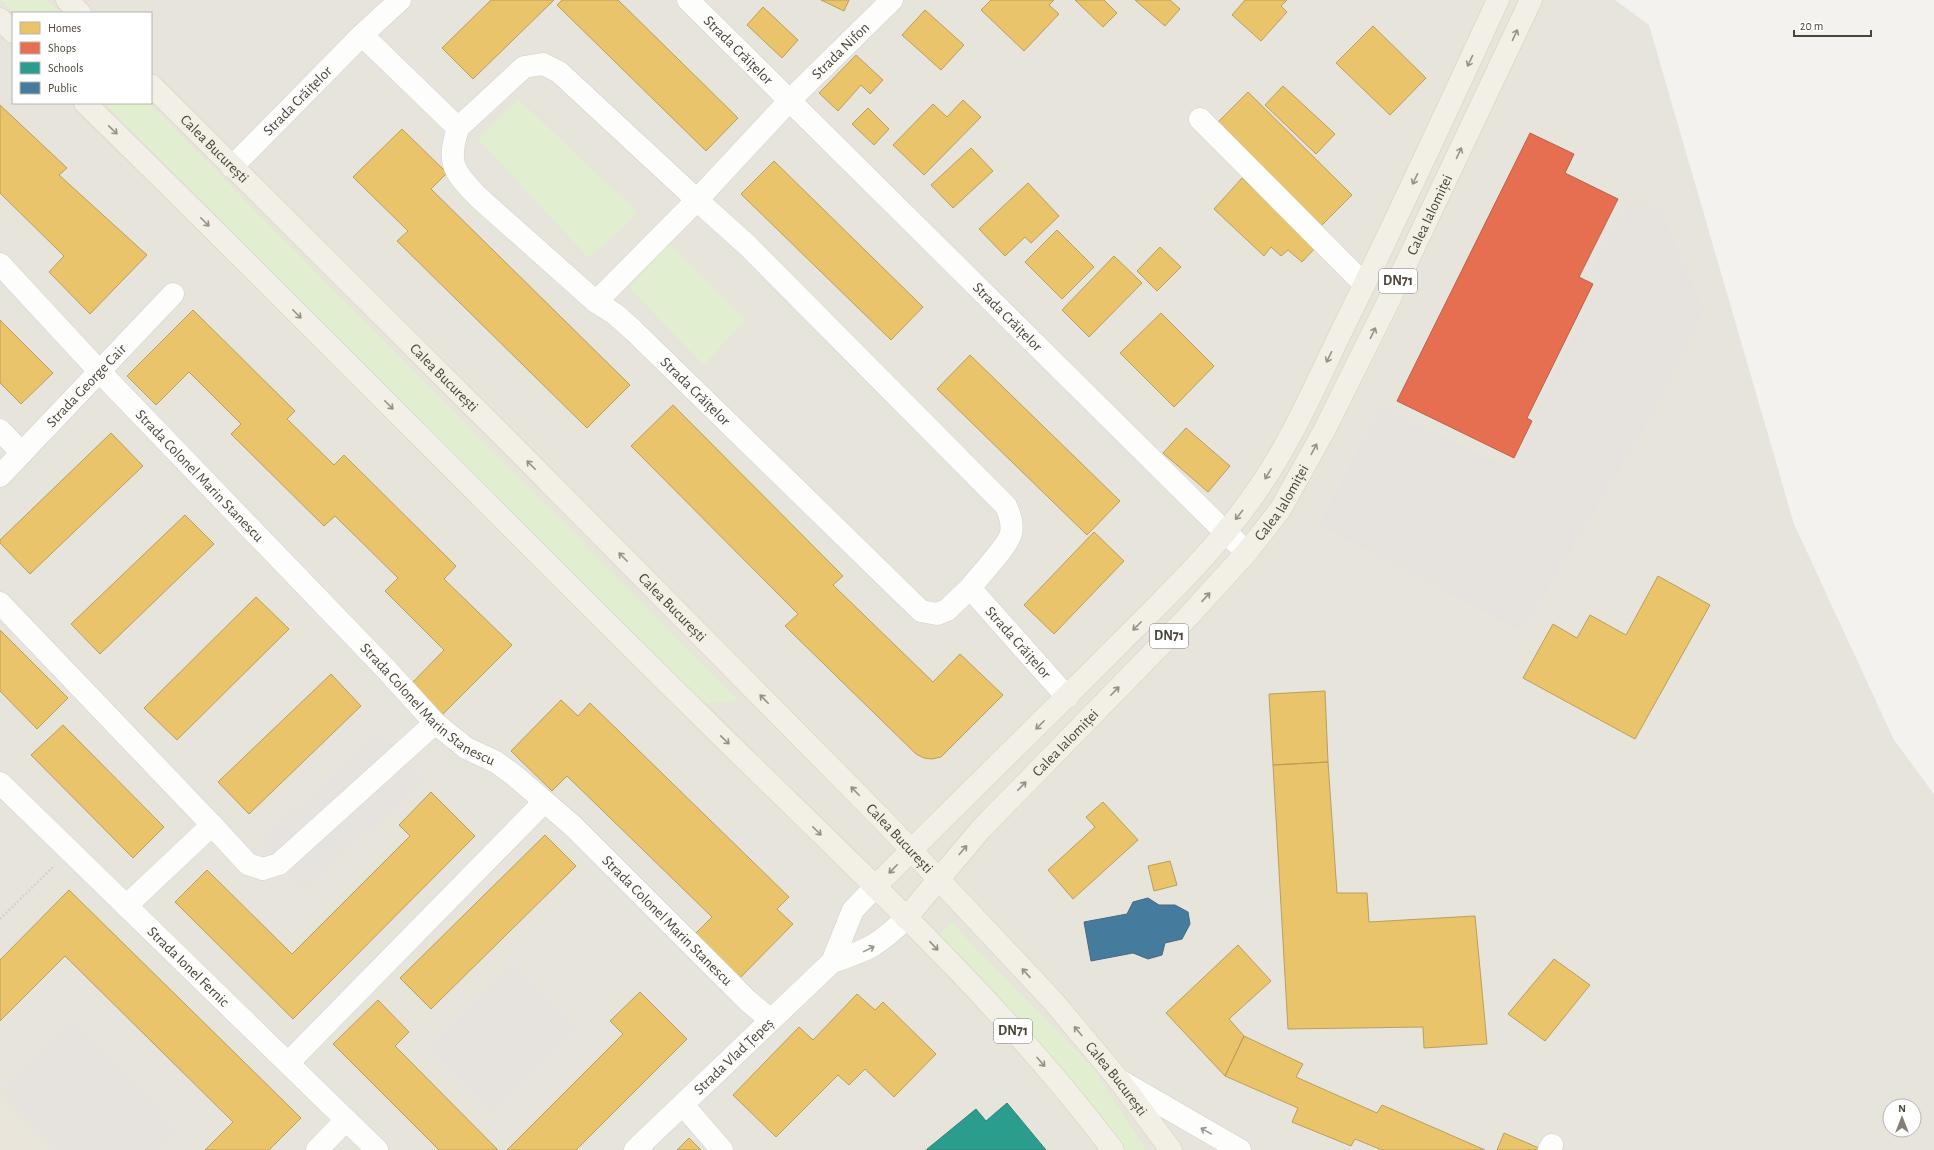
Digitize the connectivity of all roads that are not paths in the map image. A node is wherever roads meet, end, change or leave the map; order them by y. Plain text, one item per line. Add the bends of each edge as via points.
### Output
1 (67, 0) edge
2 (400, 0) edge
3 (688, 0) edge
4 (892, 0) edge
5 (1498, 0) edge
6 (1531, 0) edge
7 (79, 12) edge
8 (0, 19) edge
9 (12, 31) edge
10 (362, 35) junction
11 (152, 86) edge
12 (790, 101) junction
13 (86, 104) edge
14 (1200, 119) dead end
15 (458, 128) junction
16 (232, 167) junction
17 (697, 200) junction
18 (0, 264) edge
19 (1364, 284) junction
20 (173, 294) dead end
21 (596, 302) junction
22 (100, 372) junction
23 (0, 430) edge
24 (22, 453) junction
25 (0, 476) edge
26 (1226, 532) junction
27 (1247, 552) junction
28 (970, 588) junction
29 (0, 603) edge
30 (1067, 697) junction
31 (435, 723) junction
32 (0, 783) edge
33 (544, 802) junction
34 (212, 824) junction
35 (911, 850) junction
36 (938, 880) junction
37 (875, 887) junction
38 (126, 906) junction
39 (906, 918) junction
40 (832, 962) junction
41 (771, 1020) junction
42 (288, 1063) junction
43 (1119, 1080) junction
44 (683, 1105) junction
45 (346, 1120) junction
46 (317, 1150) edge
47 (378, 1150) edge
48 (635, 1150) edge
49 (722, 1150) edge
50 (1113, 1150) edge
51 (1171, 1150) edge
52 (1240, 1150) edge

1 - 7 main road
2 - 10 street, Strada Crăițelor
3 - 12 street, Strada Crăițelor
4 - 12 street, Strada Nifon
5 -> 19 main road, Calea Ialomiței / DN71
27 -> 6 main road, Calea Ialomiței / DN71 via 1280,510 1326,429
8 - 9 main road
10 - 15 street
10 - 16 street, Strada Crăițelor
11 - 16 main road, Calea București
12 - 17 street
12 - 26 street, Strada Crăițelor
13 -> 37 main road
14 - 19 street
15 - 17 street, Strada Crăițelor via 524,67 543,64 559,72
15 - 21 street, Strada Crăițelor via 453,145 453,163 460,178
35 -> 16 main road, Calea București via 519,452
17 - 21 street
17 - 28 street, Strada Crăițelor via 748,245 1006,506 1012,520 1011,535
18 - 22 street, Strada Colonel Marin Stanescu
19 -> 26 main road, Calea Ialomiței / DN71 via 1279,454 1252,498
20 - 22 street, Strada George Cair
21 - 28 street, Strada Crăițelor via 634,331 921,611 937,614 947,610
22 - 24 street, Strada George Cair
22 - 31 street, Strada Colonel Marin Stanescu
23 - 24 street
24 - 25 street, Strada George Cair
26 - 27 street, Strada Crăițelor
26 -> 30 main road, Calea Ialomiței / DN71 via 1198,564
36 -> 27 main road, Calea Ialomiței / DN71 via 995,814 1186,619
28 - 30 street, Strada Crăițelor
29 - 34 street
30 -> 35 main road, Calea Ialomiței / DN71
31 - 33 street, Strada Colonel Marin Stanescu via 466,748 496,762
31 - 34 street via 280,864 262,869 248,864
32 - 38 street, Strada Ionel Fernic
33 - 41 street, Strada Colonel Marin Stanescu via 573,826 748,1002
33 - 42 street
34 - 38 street
35 - 36 main road, Calea București
35 -> 37 main road, Calea Ialomiței / DN71
36 - 39 main road, Calea Ialomiței
43 -> 36 main road, Calea București via 1053,1002
37 - 39 main road, DN71
37 - 40 street, Strada Vlad Țepeș via 853,910
38 - 42 street, Strada Ionel Fernic
40 -> 39 street, Strada Vlad Țepeș via 877,944
39 -> 50 main road, DN71 via 1034,1054 1083,1110
40 - 41 street, Strada Vlad Țepeș
41 - 44 street, Strada Vlad Țepeș
42 - 45 street, Strada Ionel Fernic
43 - 51 main road, Calea București
52 -> 43 street
44 - 48 street, Strada Vlad Țepeș
44 - 49 street
45 - 46 street
45 - 47 street, Strada Ionel Fernic

